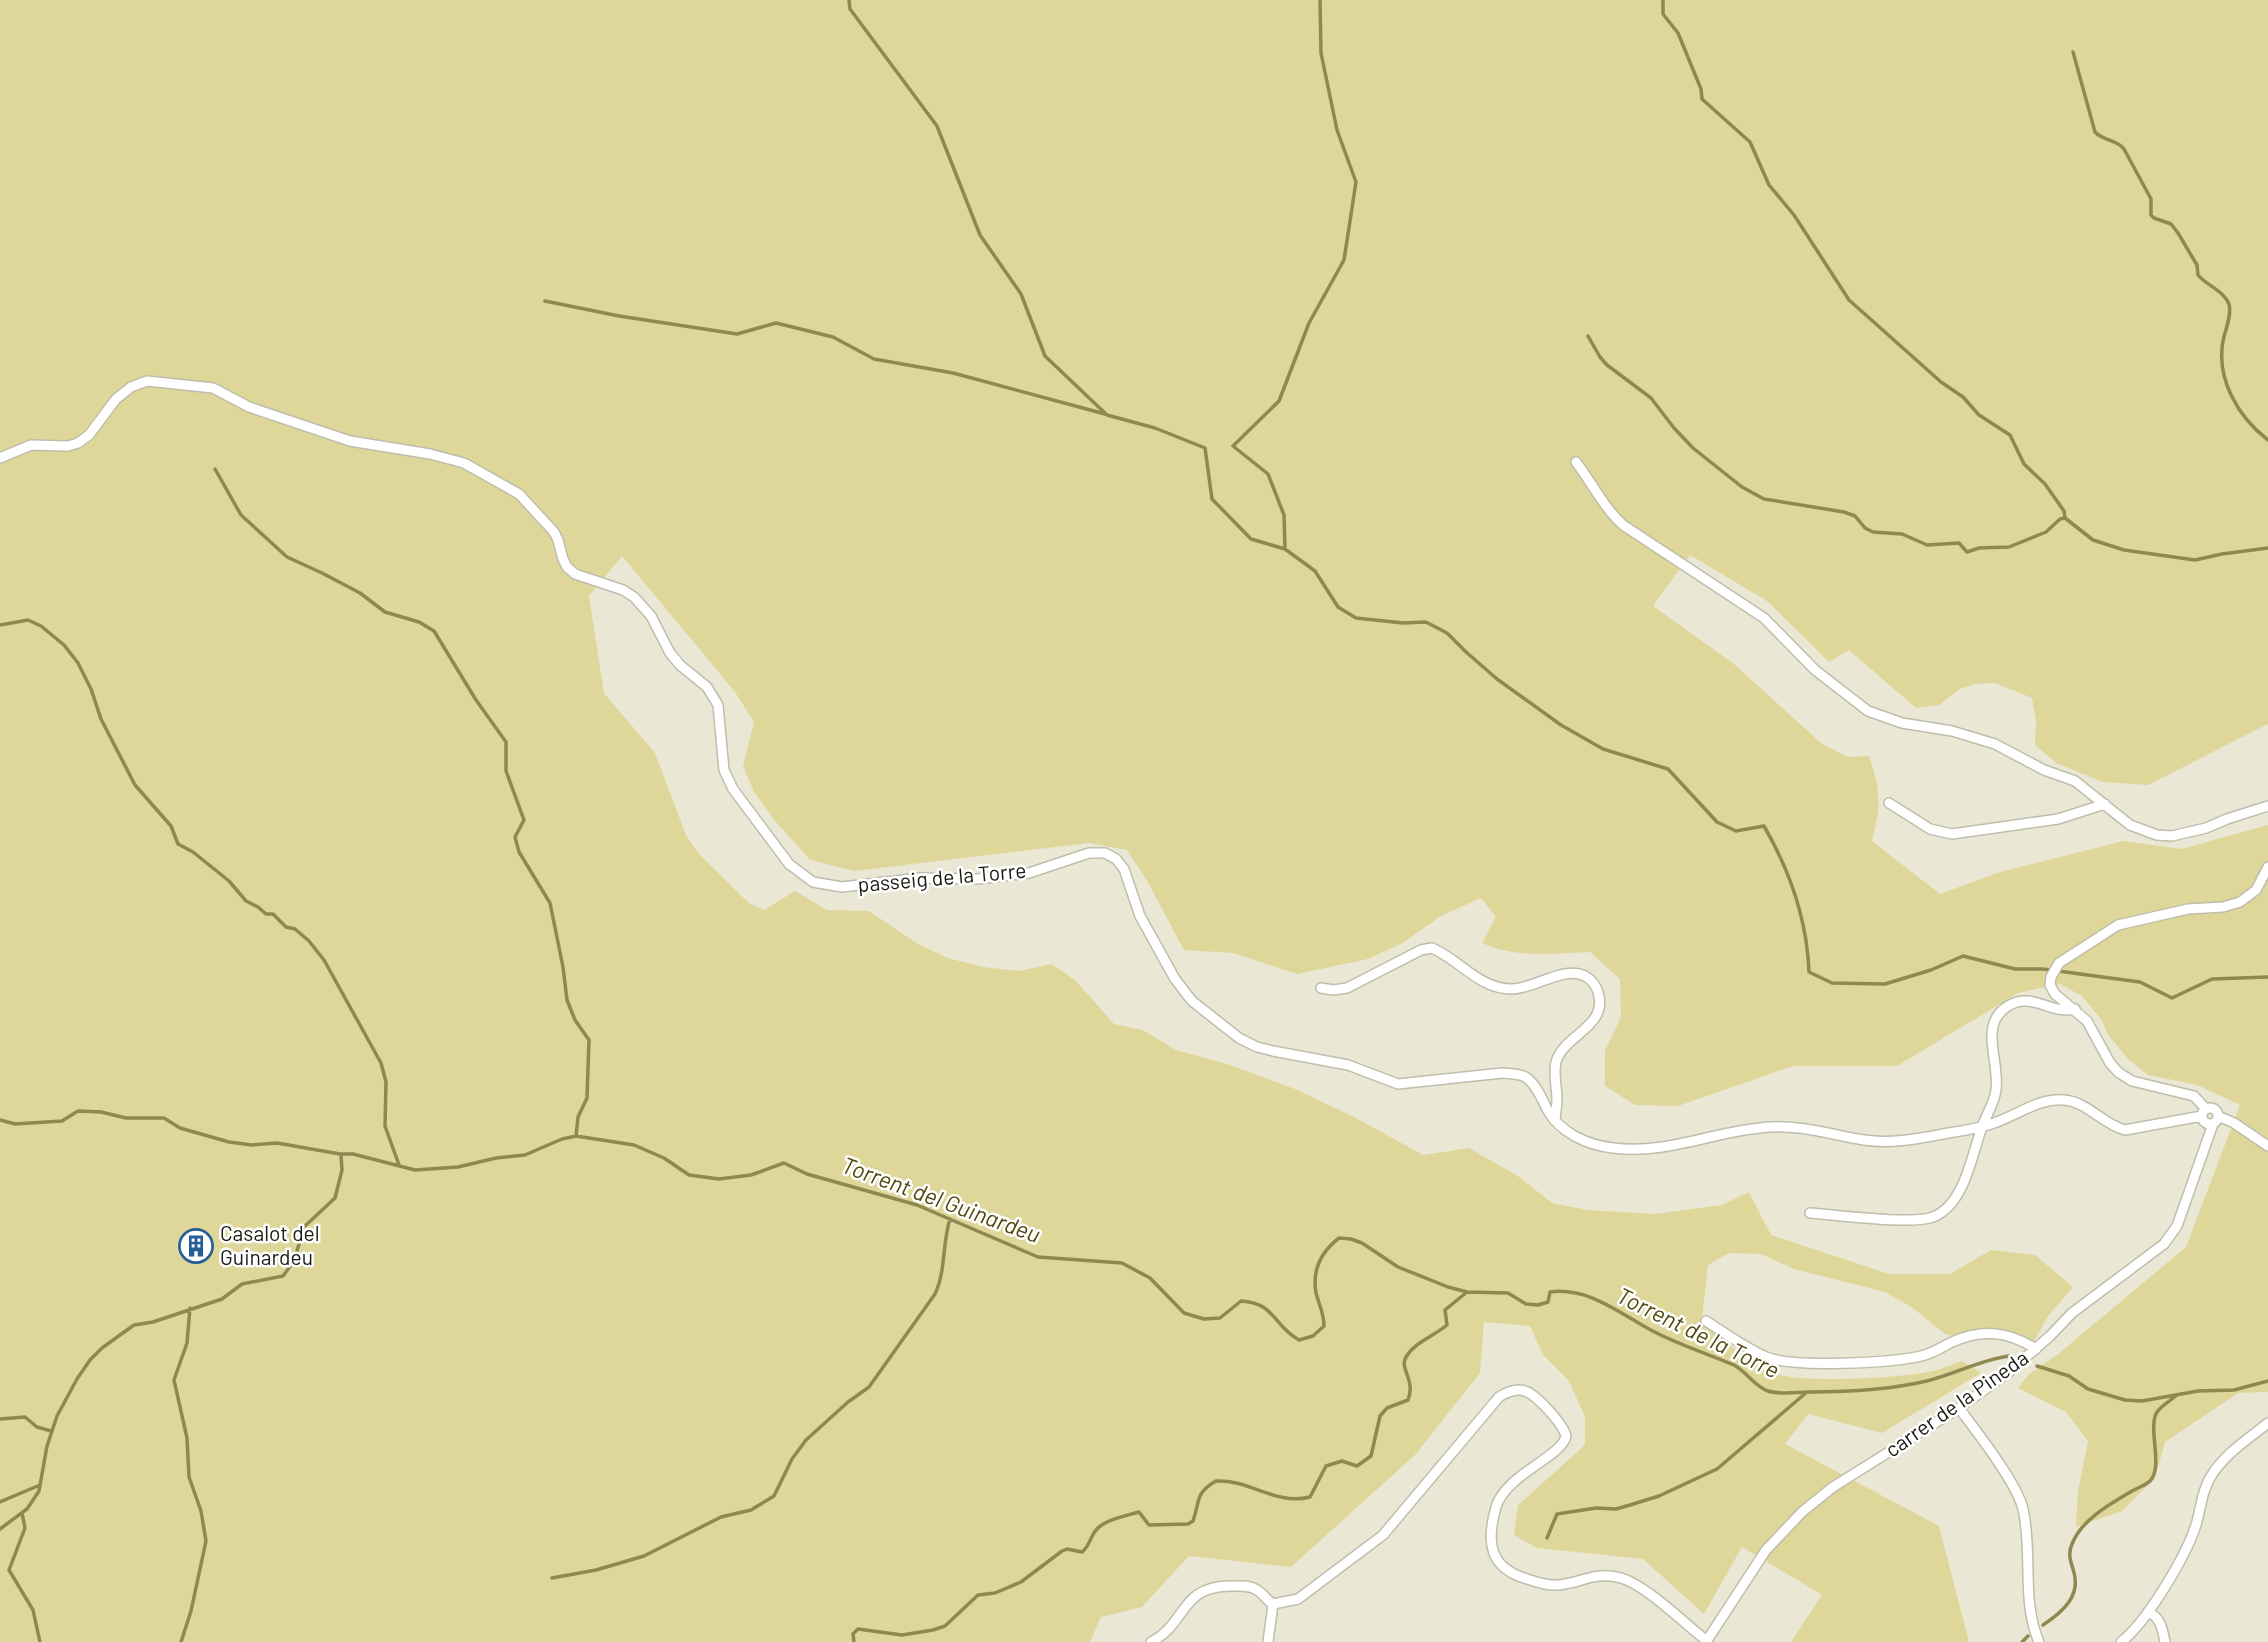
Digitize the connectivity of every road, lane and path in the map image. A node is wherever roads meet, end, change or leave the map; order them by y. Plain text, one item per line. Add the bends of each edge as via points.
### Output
1 (0, 458) edge
2 (1576, 462) dead end
3 (1889, 803) dead end
4 (2105, 804) junction
5 (2268, 806) edge
6 (2268, 867) edge
7 (1321, 988) dead end
8 (2075, 1009) junction
9 (2204, 1112) junction
10 (2215, 1120) junction
11 (1556, 1121) junction
12 (1981, 1127) junction
13 (2268, 1146) edge
14 (1810, 1213) dead end
15 (1706, 1321) dead end
16 (2036, 1349) junction
17 (1959, 1408) junction
18 (2268, 1423) edge
19 (1273, 1605) junction
20 (2149, 1613) junction
21 (1151, 1642) edge
22 (1268, 1642) edge
23 (1707, 1642) edge
24 (2039, 1642) edge
25 (2121, 1642) edge
26 (2165, 1642) edge

1 - 11 street, passeig de la Torre via 31,445 78,443 124,393 140,383 155,381 213,388 249,407 350,441 464,463 519,494 554,531 563,559 575,574 624,590 651,616 670,653 707,687 718,705 724,770 733,789 789,864 813,882 842,887 921,878 977,879 1029,873 1089,853 1105,853 1125,869 1140,916 1175,979 1192,1001 1239,1038 1257,1047 1348,1065 1398,1084 1502,1073 1525,1076
2 - 4 street via 1623,525 1765,618 1855,703 1884,718 1995,744 2043,771 2075,781
3 - 4 street via 1930,829 1952,834 2058,819
4 - 5 street via 2130,825 2172,836
6 - 8 street via 2256,890 2240,902 2118,925 2059,963 2050,985
7 - 11 street via 1347,988 1432,948 1476,978 1501,988 1527,987 1567,973 1584,975 1598,992 1599,1009 1595,1020 1556,1063
8 - 9 street via 2125,1078 2194,1096
8 - 12 street via 2066,1011 2023,1000 1997,1014 1991,1027 1996,1088
9 - 10 street via 2205,1123
9 - 12 street, passeig de la Torre via 2125,1129 2079,1104 2052,1100
10 - 13 street via 2234,1123
10 - 16 street, carrer de la Pineda via 2172,1235 2078,1308
11 - 12 street, passeig de la Torre via 1588,1142 1648,1150 1768,1127 1897,1142
12 - 14 street via 1958,1192 1941,1213 1918,1220
15 - 16 street via 1751,1349 1783,1361 1860,1362 1922,1356 1960,1338 1988,1332
16 - 17 street, carrer de la Pineda
17 - 23 street, carrer de la Pineda via 1833,1487 1802,1512 1766,1550
17 - 24 street via 2020,1499 2029,1604
18 - 20 street via 2222,1461 2210,1478 2190,1539
19 - 21 street via 1256,1589 1209,1587 1189,1601 1169,1630
19 - 22 street
19 - 23 street via 1298,1598 1382,1535 1499,1397 1518,1390 1539,1401 1566,1436 1561,1446 1513,1482 1499,1499 1493,1552 1500,1566 1545,1585 1590,1576 1622,1578
20 - 25 street
20 - 26 street via 2159,1622

